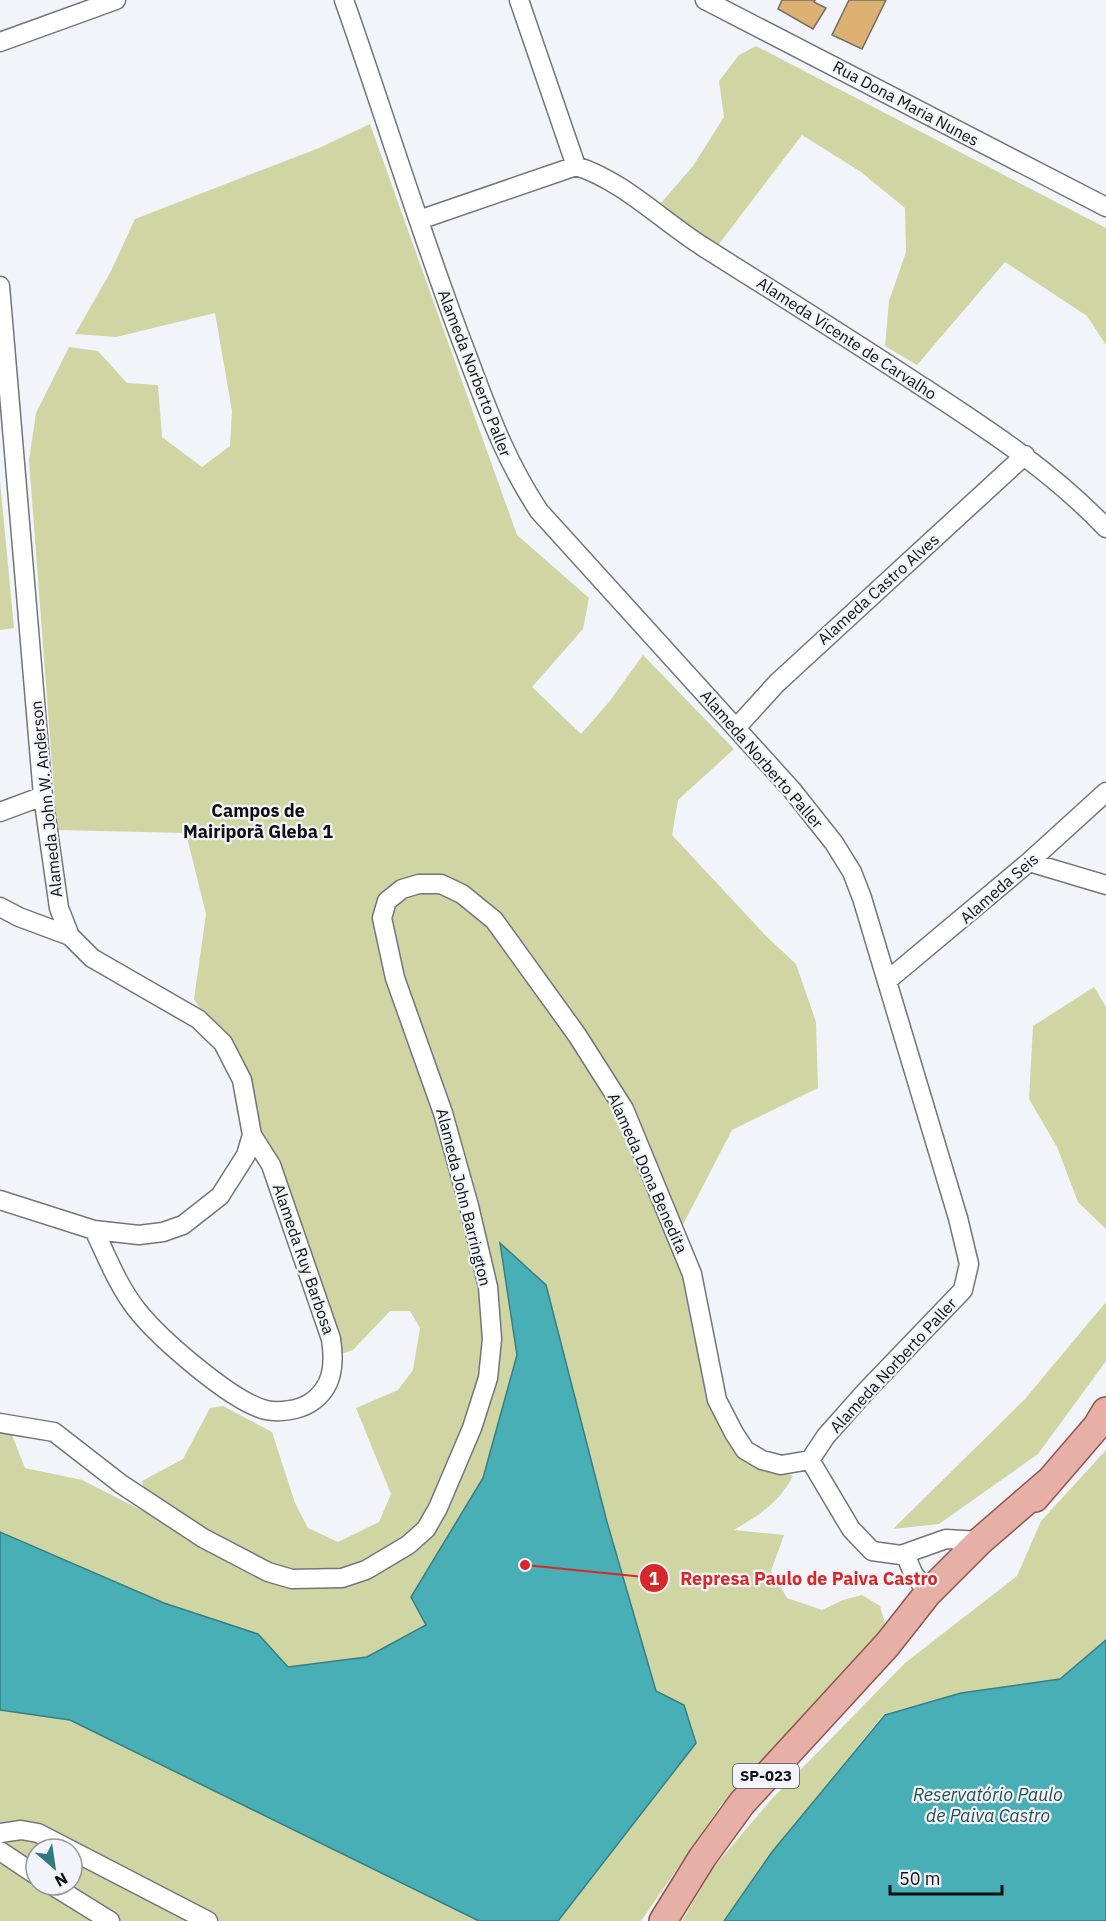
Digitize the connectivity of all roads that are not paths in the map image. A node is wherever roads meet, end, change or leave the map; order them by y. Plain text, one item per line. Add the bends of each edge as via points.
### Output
1 (116, 0) edge
2 (344, 0) edge
3 (519, 0) edge
4 (705, 0) edge
5 (0, 42) edge
6 (576, 166) junction
7 (1106, 207) edge
8 (419, 220) junction
9 (0, 286) edge
10 (3, 377) edge
11 (1025, 455) junction
12 (1106, 528) edge
13 (736, 728) junction
14 (1106, 792) edge
15 (43, 796) junction
16 (0, 812) edge
17 (1029, 862) junction
18 (1106, 885) edge
19 (402, 889) joint
20 (0, 907) edge
21 (70, 936) junction
22 (888, 980) junction
23 (252, 1135) junction
24 (0, 1200) edge
25 (93, 1230) junction
26 (1106, 1411) edge
27 (0, 1423) edge
28 (810, 1460) junction
29 (1047, 1483) junction
30 (980, 1540) junction
31 (904, 1554) junction
32 (928, 1593) junction
33 (888, 1645) junction
34 (0, 1833) edge
35 (0, 1851) edge
36 (24, 1867) edge
37 (71, 1897) edge
38 (110, 1921) edge
39 (208, 1921) edge
40 (663, 1921) edge

1 - 5 street
2 - 8 street, Alameda Norberto Paller
3 - 6 street
4 - 7 street, Rua Dona Maria Nunes
6 - 8 street
6 - 11 street, Alameda Vicente de Carvalho via 611,182 703,247
8 - 13 street, Alameda Norberto Paller via 496,434 525,489 587,566
9 - 10 street, Alameda John W. Anderson
10 - 15 street, Alameda John W. Anderson
11 - 12 street, Alameda Vicente de Carvalho via 1068,489
11 - 13 street, Alameda Castro Alves via 786,675
13 - 22 street, Alameda Norberto Paller via 820,823 852,872
14 - 17 street, Alameda Seis
15 - 16 street
15 - 21 street, Alameda John W. Anderson via 59,908
17 - 18 street
17 - 22 street, Alameda Seis
19 - 27 street, Alameda John Barrington via 387,902 382,918 386,941 466,1196 488,1287 492,1339 488,1378 472,1428 426,1529 408,1545 366,1570 342,1578 292,1579 268,1572 203,1538 121,1484 54,1432
19 - 28 street, Alameda Dona Benedita via 441,884 462,894 494,920 577,1035 624,1109 684,1253 699,1305 717,1401 734,1433 745,1450 762,1460 782,1465
20 - 21 street
21 - 23 street, Alameda John W. Anderson via 92,958 198,1018 223,1043 242,1080
22 - 28 street, Alameda Norberto Paller via 969,1264 963,1290 866,1391
23 - 25 street via 246,1155 220,1196 183,1225 139,1235
23 - 25 street, Alameda Ruy Barbosa via 271,1165 331,1339 330,1383 308,1404 295,1409 266,1410 203,1371 138,1311 119,1284
24 - 25 street
26 - 29 main road, SP-023
28 - 31 street via 851,1529 866,1545 879,1554
29 - 30 main road, SP-023
29 - 33 main road, SP-023 via 980,1567
30 - 31 street via 946,1539
30 - 32 main road, SP-023
31 - 32 street
32 - 33 main road, SP-023
33 - 40 main road, SP-023 via 742,1803
34 - 39 street via 38,1833
35 - 36 street
37 - 38 street

